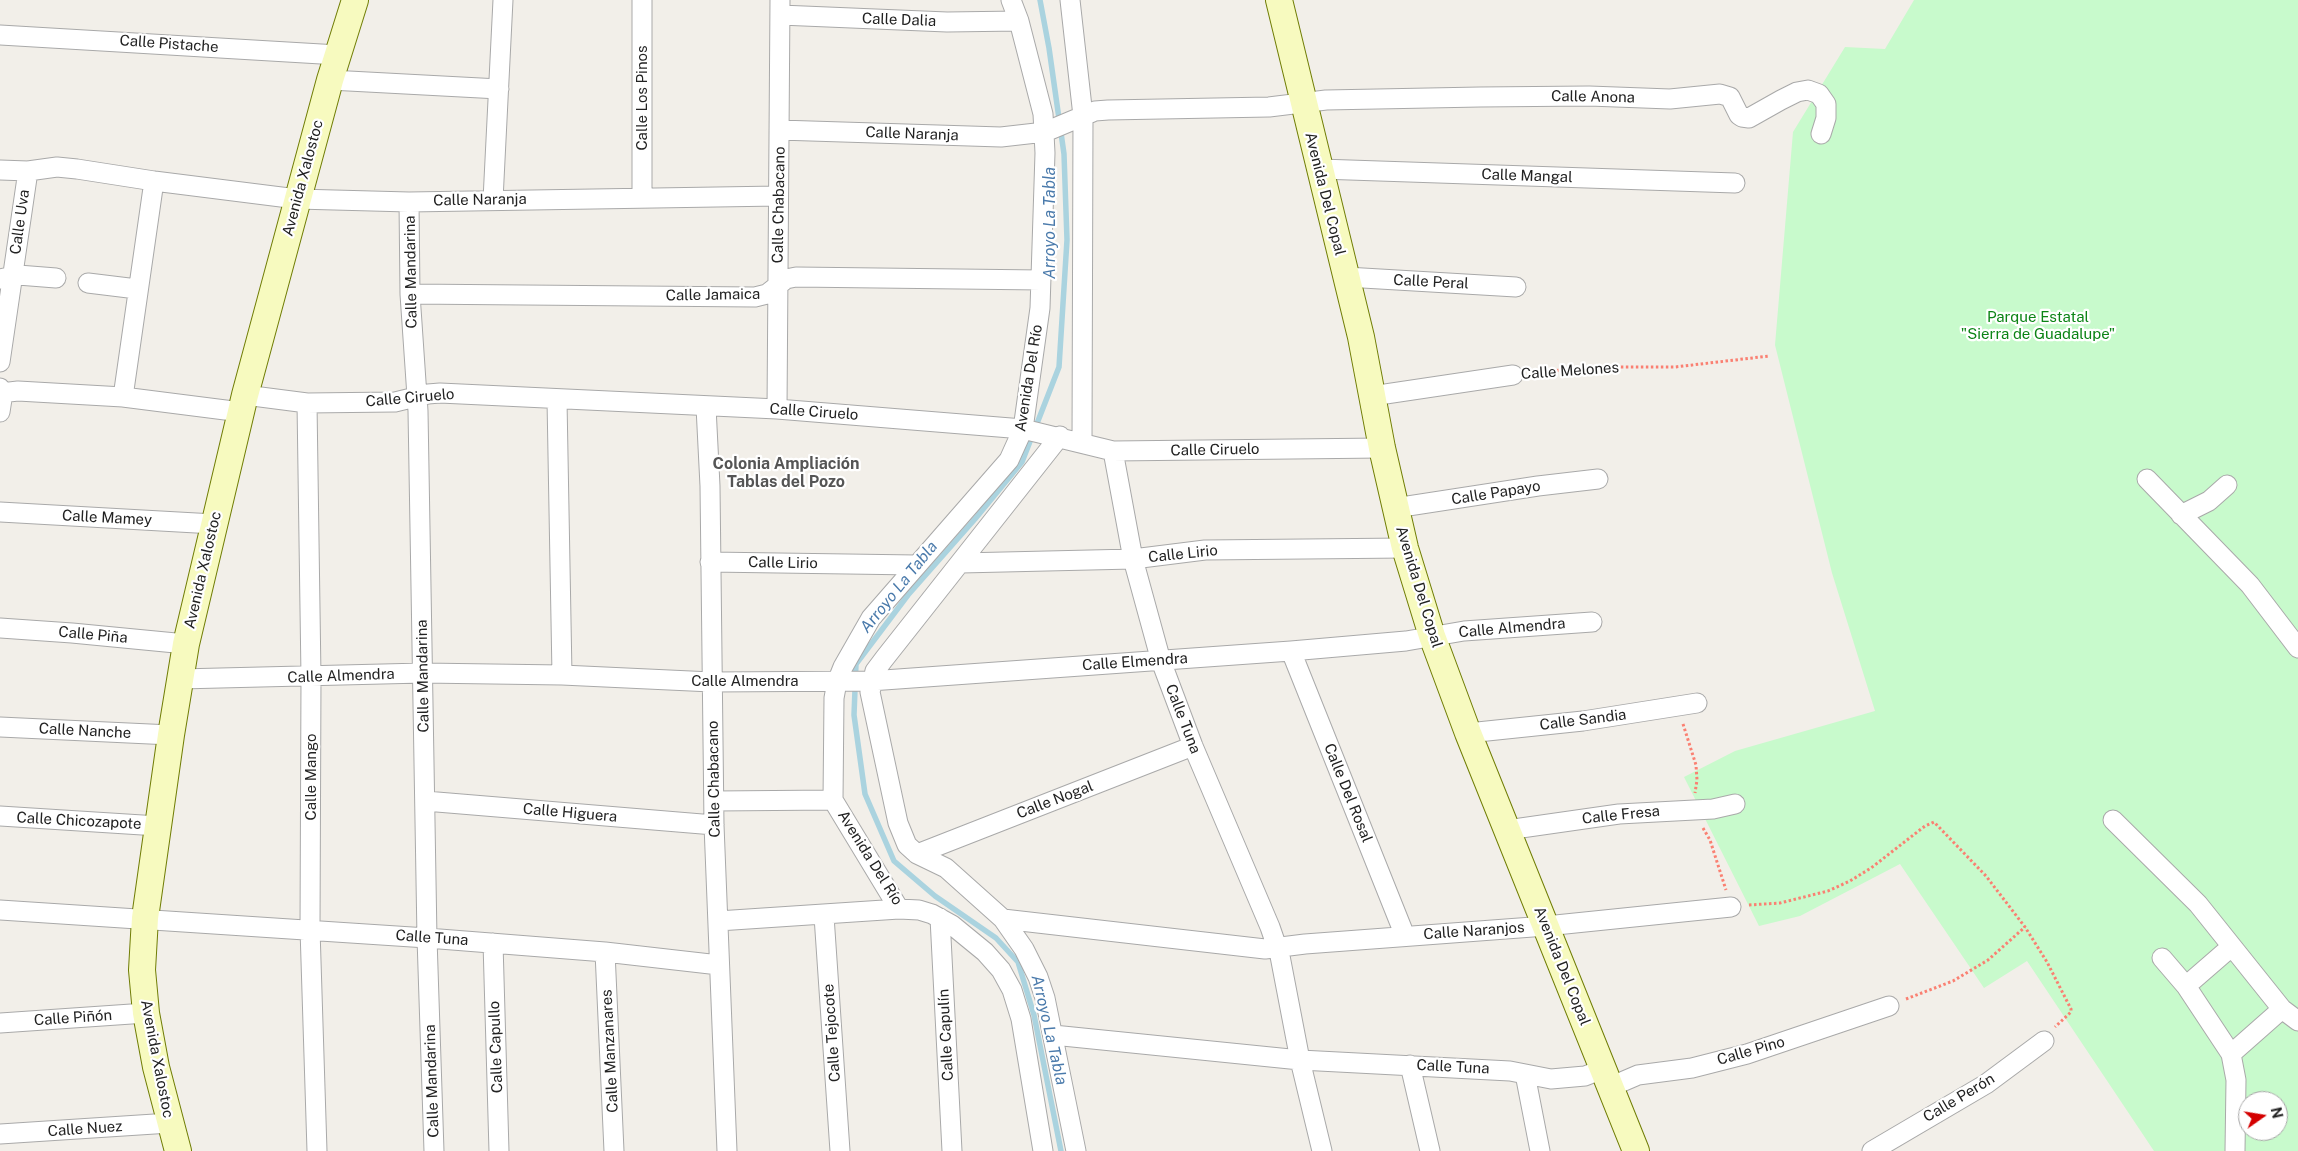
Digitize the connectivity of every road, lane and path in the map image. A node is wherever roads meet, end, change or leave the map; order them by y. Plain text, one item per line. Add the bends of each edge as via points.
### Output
1 (355, 0) edge
2 (503, 0) edge
3 (642, 0) edge
4 (1011, 0) edge
5 (1070, 0) edge
6 (1279, 0) edge
7 (780, 8) edge
8 (1019, 21) junction
9 (0, 35) edge
10 (338, 55) junction
11 (330, 80) junction
12 (498, 89) junction
13 (1303, 104) junction
14 (1078, 118) junction
15 (779, 130) junction
16 (1050, 130) junction
17 (1821, 134) dead end
18 (1320, 169) junction
19 (0, 170) edge
20 (28, 171) junction
21 (154, 181) junction
22 (1735, 182) dead end
23 (778, 196) junction
24 (642, 197) junction
25 (297, 200) junction
26 (493, 200) junction
27 (409, 202) junction
28 (6, 277) edge
29 (1346, 277) junction
30 (56, 278) dead end
31 (1041, 280) junction
32 (88, 283) dead end
33 (778, 285) junction
34 (1516, 287) dead end
35 (137, 289) junction
36 (410, 294) junction
37 (1769, 356) dead end
38 (0, 362) edge
39 (1513, 375) joint
40 (0, 391) edge
41 (416, 396) junction
42 (1372, 396) junction
43 (123, 397) junction
44 (557, 400) junction
45 (243, 403) junction
46 (308, 403) junction
47 (706, 406) junction
48 (777, 409) junction
49 (0, 412) edge
50 (1038, 432) junction
51 (1082, 443) junction
52 (1382, 448) junction
53 (1113, 451) junction
54 (1598, 479) dead end
55 (2147, 479) dead end
56 (2227, 485) dead end
57 (1395, 508) junction
58 (0, 512) edge
59 (2181, 515) junction
60 (214, 524) junction
61 (1405, 548) junction
62 (1133, 559) junction
63 (710, 562) junction
64 (961, 563) junction
65 (916, 565) junction
66 (1592, 622) dead end
67 (0, 628) edge
68 (1432, 636) junction
69 (186, 644) junction
70 (2298, 648) edge
71 (1291, 651) junction
72 (1161, 661) junction
73 (423, 673) junction
74 (562, 675) junction
75 (311, 677) junction
76 (180, 679) junction
77 (871, 681) junction
78 (712, 682) junction
79 (841, 682) junction
80 (1697, 703) dead end
81 (1678, 706) junction
82 (0, 727) edge
83 (1468, 733) junction
84 (171, 735) junction
85 (1193, 746) junction
86 (833, 800) junction
87 (425, 801) junction
88 (714, 801) junction
89 (1735, 804) dead end
90 (1695, 810) junction
91 (0, 816) edge
92 (2113, 820) dead end
93 (714, 825) junction
94 (158, 826) junction
95 (1507, 830) junction
96 (917, 854) junction
97 (1731, 907) junction
98 (899, 909) junction
99 (0, 910) edge
100 (824, 916) junction
101 (145, 918) junction
102 (940, 918) junction
103 (1003, 920) junction
104 (718, 921) junction
105 (1546, 926) junction
106 (2025, 928) junction
107 (310, 929) junction
108 (1404, 936) junction
109 (427, 938) junction
110 (493, 943) junction
111 (2231, 946) junction
112 (1278, 948) junction
113 (605, 952) junction
114 (2162, 958) dead end
115 (719, 964) junction
116 (2186, 986) junction
117 (1889, 1006) joint
118 (2282, 1009) junction
119 (146, 1013) junction
120 (2298, 1021) edge
121 (0, 1023) edge
122 (1053, 1035) junction
123 (2044, 1041) joint
124 (2231, 1054) junction
125 (1300, 1060) junction
126 (1410, 1065) junction
127 (1525, 1074) junction
128 (1606, 1078) junction
129 (170, 1123) junction
130 (0, 1134) edge
131 (178, 1151) edge
132 (317, 1151) edge
133 (434, 1151) edge
134 (499, 1151) edge
135 (614, 1151) edge
136 (727, 1151) edge
137 (840, 1151) edge
138 (952, 1151) edge
139 (1043, 1151) edge
140 (1076, 1151) edge
141 (1322, 1151) edge
142 (1430, 1151) edge
143 (1540, 1151) edge
144 (1636, 1151) edge
145 (1872, 1151) edge
146 (2236, 1151) edge

1 - 10 street, Avenida Xalostoc
2 - 12 street
3 - 24 street, Calle Los Pinos
4 - 8 street, Avenida Del Río
5 - 14 street
6 - 13 street, Avenida Del Copal
7 - 8 street, Calle Dalia via 947,22
7 - 15 street, Calle Chabacano
8 - 16 street, Avenida Del Río
9 - 10 street, Calle Pistache
10 - 11 street, Avenida Xalostoc
11 - 12 street
11 - 25 street, Avenida Xalostoc
12 - 26 street
13 - 14 street via 1108,110
13 - 17 street, Calle Anona via 1326,100 1490,97 1589,96 1670,100 1720,94 1730,97 1742,118 1749,118 1797,92 1814,91 1824,98 1826,104
13 - 18 street, Avenida Del Copal
14 - 16 street
14 - 51 street
15 - 16 street, Calle Naranja via 1001,137
15 - 23 street, Calle Chabacano
16 - 31 street, Avenida Del Río
18 - 22 street, Calle Mangal
18 - 29 street, Avenida Del Copal
19 - 20 street, Calle Naranja
20 - 21 street, Calle Naranja via 57,167
20 - 28 street, Calle Uva
21 - 25 street, Calle Naranja
21 - 35 street
23 - 24 street, Calle Naranja
23 - 33 street, Calle Chabacano
24 - 26 street, Calle Naranja
25 - 27 street, Calle Naranja
25 - 45 street, Avenida Xalostoc
26 - 27 street, Calle Naranja
27 - 36 street, Calle Mandarina
28 - 30 street
28 - 38 street, Calle Uva
29 - 34 street, Calle Peral
29 - 42 street, Avenida Del Copal
31 - 33 street, Calle Jamaica via 796,277
31 - 50 street, Avenida Del Río
32 - 35 street
33 - 36 street, Calle Jamaica via 767,294 755,297
33 - 48 street, Calle Chabacano
35 - 43 street
36 - 41 street, Calle Mandarina
37 - 39 path, Calle Melones via 1675,367 1610,366
39 - 42 street, Calle Melones
40 - 43 street, Calle Ciruelo
40 - 49 street
41 - 44 street, Calle Ciruelo via 440,393
41 - 46 street, Calle Ciruelo via 396,402
41 - 73 street, Calle Mandarina
42 - 52 street, Avenida Del Copal
43 - 45 street, Calle Ciruelo
44 - 47 street, Calle Ciruelo
44 - 74 street
45 - 46 street, Calle Ciruelo
45 - 60 street, Avenida Xalostoc
46 - 75 street, Calle Mango
47 - 48 street, Calle Ciruelo
47 - 63 street, Calle Chabacano
48 - 50 street, Calle Ciruelo
50 - 51 street, Calle Ciruelo
50 - 64 street, Avenida Del Río
50 - 65 street, Avenida Del Río
51 - 53 street, Calle Ciruelo
52 - 53 street, Calle Ciruelo
52 - 57 street, Avenida Del Copal
53 - 62 street, Calle Tuna
54 - 57 street, Calle Papayo
55 - 59 street
56 - 59 street via 2209,501
57 - 61 street, Avenida Del Copal
58 - 60 street, Calle Mamey
59 - 70 street via 2250,585
60 - 69 street, Avenida Xalostoc
61 - 62 street, Calle Lirio via 1205,550
61 - 68 street, Avenida Del Copal
62 - 64 street, Calle Lirio
62 - 72 street, Calle Tuna
63 - 65 street, Calle Lirio
63 - 78 street, Calle Chabacano
64 - 77 street, Avenida Del Río via 884,659
65 - 79 street, Avenida Del Río via 870,618
66 - 68 street, Calle Almendra
67 - 69 street, Calle Piña
68 - 71 street, Calle Elmendra
68 - 83 street, Avenida Del Copal
69 - 76 street, Avenida Xalostoc
71 - 72 street, Calle Elmendra
71 - 108 street, Calle Del Rosal
72 - 77 street, Calle Elmendra
72 - 85 street, Calle Tuna
73 - 74 street, Calle Almendra
73 - 75 street, Calle Almendra
73 - 87 street, Calle Mandarina
74 - 78 street, Calle Almendra
75 - 76 street, Calle Almendra
75 - 107 street, Calle Mango
76 - 84 street, Avenida Xalostoc
77 - 79 street, Calle Elmendra
77 - 96 street, Avenida Del Río via 870,703 898,823 907,845
78 - 79 street, Calle Almendra
78 - 88 street, Calle Chabacano
79 - 86 street, Avenida Del Río via 834,698
80 - 81 street, Calle Sandia
81 - 83 street, Calle Sandia via 1583,721
81 - 90 path via 1696,765
82 - 84 street, Calle Nanche
83 - 95 street, Avenida Del Copal
84 - 94 street, Avenida Xalostoc
85 - 96 street, Calle Nogal
85 - 112 street, Calle Tuna
86 - 88 street
86 - 98 street, Avenida Del Río
87 - 93 street, Calle Higuera
87 - 109 street, Calle Mandarina
88 - 93 street, Calle Chabacano
89 - 90 street, Calle Fresa
90 - 95 street, Calle Fresa via 1619,814
90 - 97 path via 1710,840
91 - 94 street, Calle Chicozapote
92 - 111 street via 2198,904
93 - 104 street, Calle Chabacano
94 - 101 street, Avenida Xalostoc
95 - 105 street, Avenida Del Copal
96 - 103 street, Avenida Del Río via 946,868
97 - 105 street, Calle Naranjos
97 - 106 path via 1780,903 1828,891 1871,868 1932,822 1938,824 1986,876
98 - 100 street
98 - 102 street, Avenida Del Río via 918,910
99 - 101 street
100 - 104 street
100 - 137 street, Calle Tejocote
101 - 107 street, Calle Tuna
101 - 119 street, Avenida Xalostoc via 142,970
102 - 138 street, Calle Capulín
102 - 139 street, Avenida Del Río via 985,952 1001,970 1012,990 1021,1019
103 - 112 street via 1254,949
103 - 122 street, Avenida Del Río via 1038,976
104 - 115 street, Calle Chabacano
105 - 108 street, Calle Naranjos
105 - 128 street, Avenida Del Copal
106 - 117 path via 1988,960 1954,981
106 - 123 path via 2071,1009
107 - 109 street, Calle Tuna
107 - 132 street, Calle Mango
108 - 112 street, Calle Naranjos
109 - 110 street, Calle Tuna
109 - 133 street, Calle Mandarina
110 - 113 street, Calle Tuna
110 - 134 street, Calle Capullo
111 - 116 street
111 - 118 street
112 - 125 street, Calle Tuna
113 - 115 street, Calle Tuna
113 - 135 street, Calle Manzanares
114 - 116 street
115 - 136 street, Calle Chabacano
116 - 124 street
117 - 128 street, Calle Pino via 1748,1054 1692,1068
118 - 120 street
118 - 124 street
119 - 121 street, Calle Piñón
119 - 129 street, Avenida Xalostoc
122 - 125 street, Calle Tuna
122 - 140 street, Avenida Del Río
123 - 145 street, Calle Perón via 1986,1084
124 - 146 street via 2236,1080
125 - 126 street, Calle Tuna
125 - 141 street, Calle Tuna
126 - 127 street, Calle Tuna
126 - 142 street
127 - 128 street, Calle Tuna via 1550,1079
127 - 143 street
128 - 144 street, Avenida Del Copal
129 - 130 street, Calle Nuez
129 - 131 street, Avenida Xalostoc

